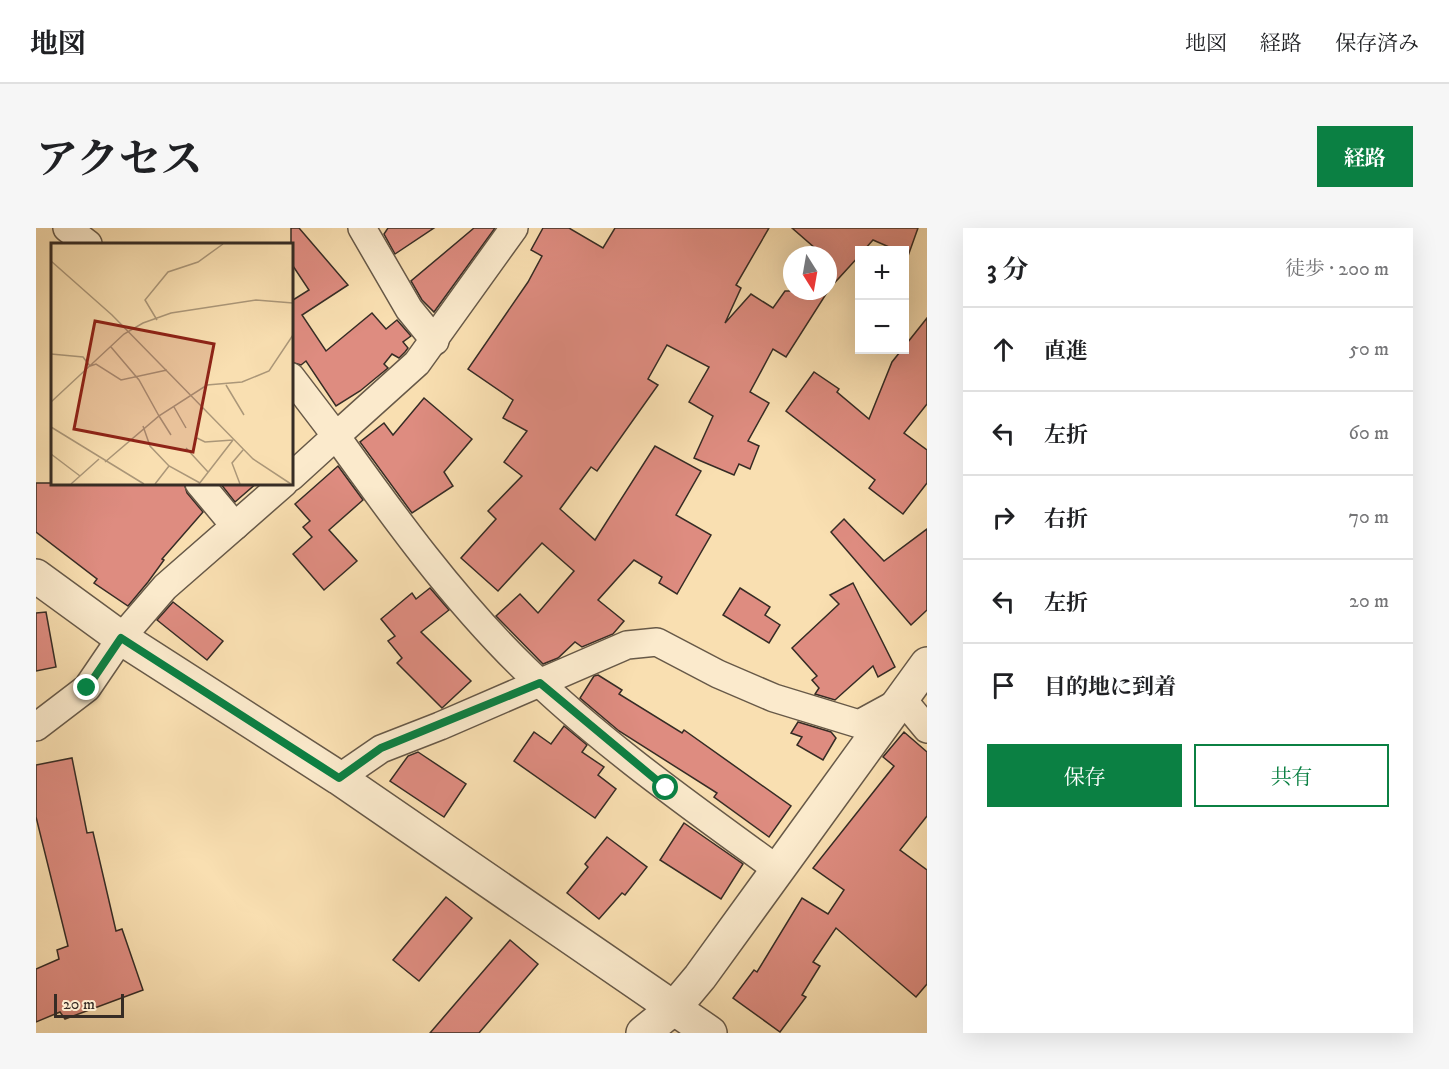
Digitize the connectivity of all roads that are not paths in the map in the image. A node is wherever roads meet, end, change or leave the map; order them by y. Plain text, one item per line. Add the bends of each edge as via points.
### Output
1 (67, 228) edge
2 (363, 228) edge
3 (514, 228) edge
4 (87, 243) edge
5 (435, 341) junction
6 (292, 378) edge
7 (336, 436) junction
8 (292, 476) edge
9 (200, 484) edge
10 (283, 484) edge
11 (235, 526) junction
12 (36, 576) edge
13 (121, 638) junction
14 (927, 664) edge
15 (540, 683) junction
16 (903, 700) junction
17 (36, 727) edge
18 (927, 729) edge
19 (339, 778) junction
20 (778, 870) junction
21 (674, 1008) junction
22 (643, 1033) edge
23 (711, 1033) edge

1 - 4 street
2 - 5 street via 409,309
3 - 5 street
5 - 7 street via 417,363
6 - 7 street
7 - 8 street
7 - 15 street via 433,567
9 - 11 street
10 - 11 street
11 - 13 street via 165,587
12 - 13 street
13 - 17 street via 87,688
13 - 19 street
14 - 16 street
15 - 16 street via 627,645 657,642 774,698 859,724
15 - 19 street via 381,748
15 - 20 street via 666,788
16 - 18 street
16 - 20 street
19 - 21 street
20 - 21 street
21 - 22 street
21 - 23 street

